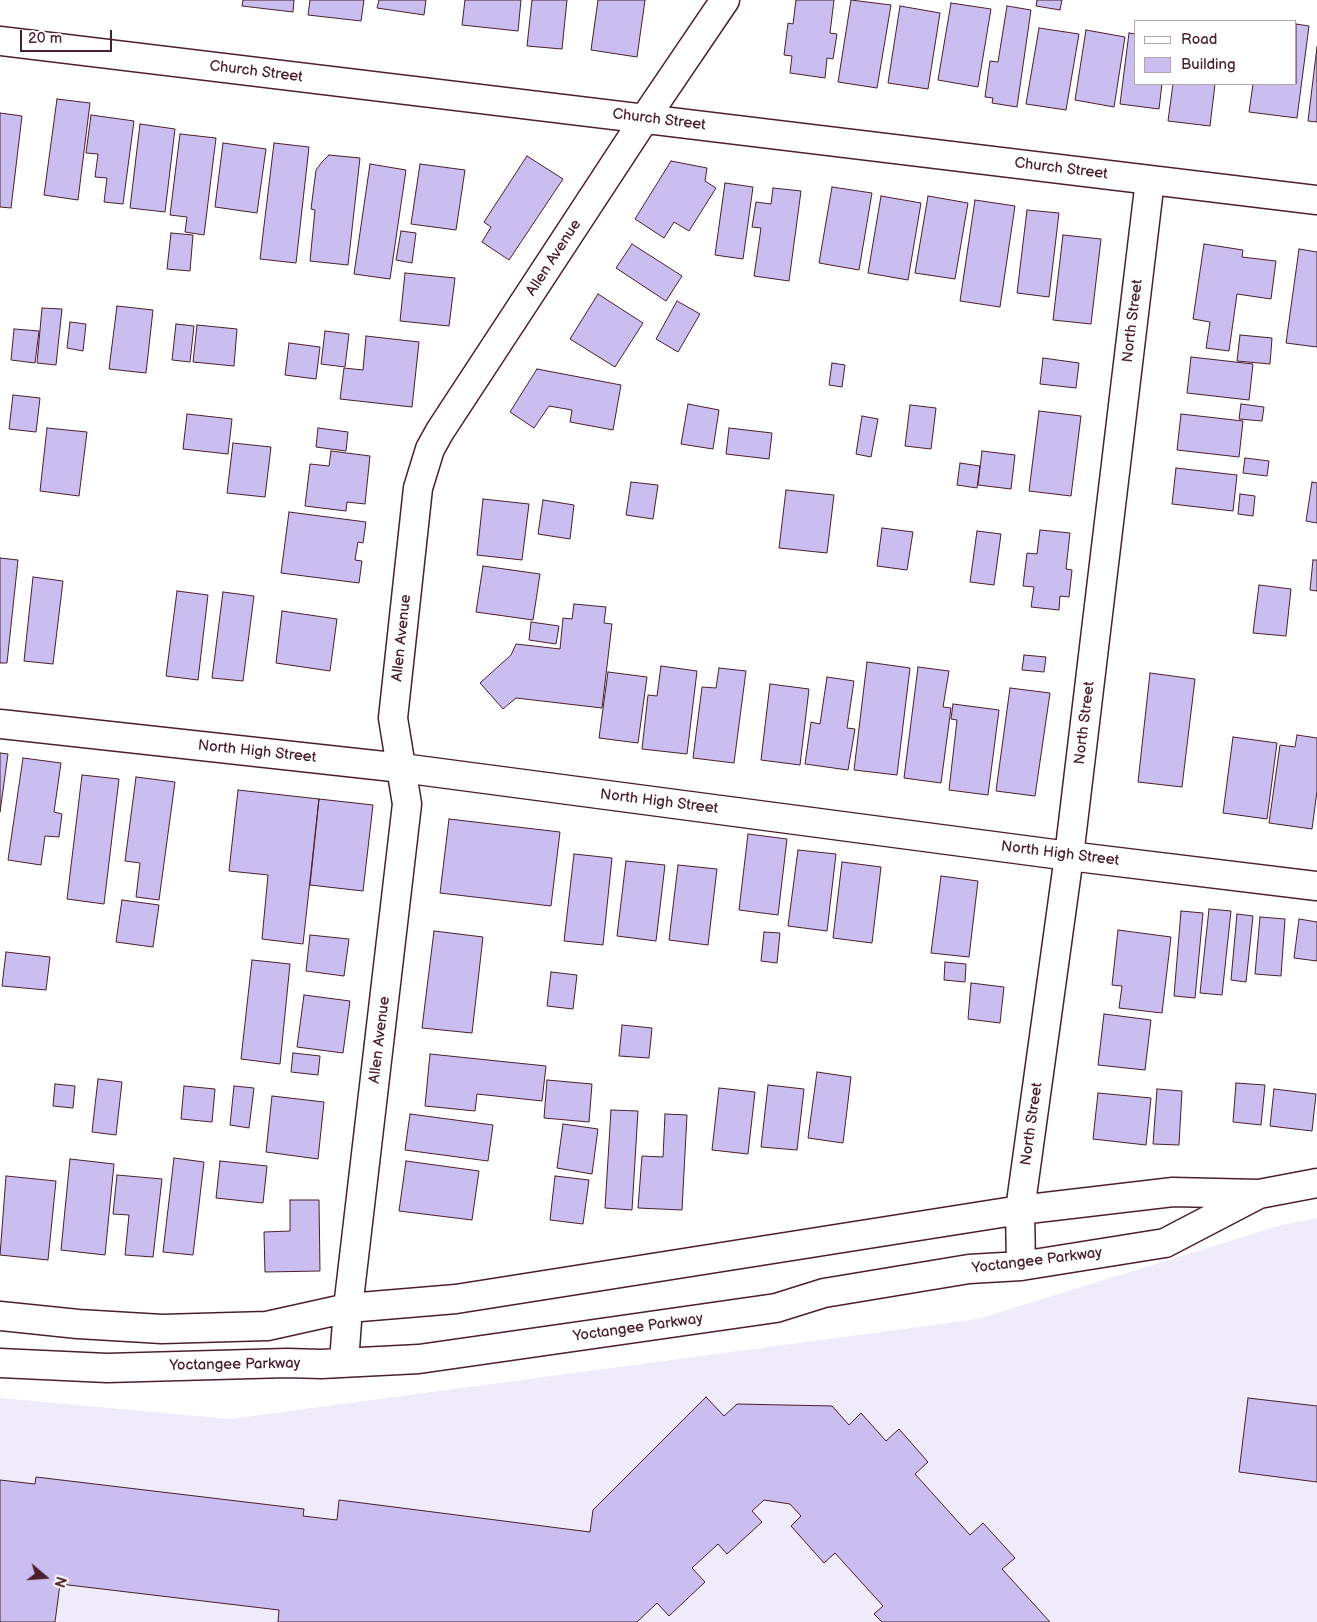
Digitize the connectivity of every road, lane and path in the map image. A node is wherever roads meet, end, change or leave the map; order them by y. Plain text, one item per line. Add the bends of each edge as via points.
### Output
1 (725, 0) edge
2 (0, 41) edge
3 (646, 118) junction
4 (1150, 180) junction
5 (1317, 200) edge
6 (0, 724) edge
7 (402, 768) junction
8 (1069, 856) junction
9 (1317, 886) edge
10 (1317, 1183) edge
11 (1259, 1194) junction
12 (1020, 1210) junction
13 (1021, 1266) junction
14 (348, 1308) junction
15 (0, 1316) edge
16 (344, 1362) junction
17 (0, 1364) edge

1 - 3 street, Allen Avenue
2 - 3 street, Church Street
3 - 4 street, Church Street
3 - 7 street, Allen Avenue via 430,449 418,488 393,718
4 - 5 street, Church Street
4 - 8 street, North Street
6 - 7 street, North High Street
7 - 8 street, North High Street
7 - 14 street, Allen Avenue via 408,804
8 - 9 street, North High Street
8 - 12 street, North Street
10 - 11 street, Yoctangee Parkway
11 - 12 street, Yoctangee Parkway via 1173,1192
11 - 13 street, Yoctangee Parkway via 1164,1244
12 - 13 street, North Street
12 - 14 street, Yoctangee Parkway via 456,1300
13 - 16 street, Yoctangee Parkway via 970,1269 824,1293 776,1308 686,1322 419,1359
14 - 15 street, Yoctangee Parkway via 268,1326 162,1330
14 - 16 street, Allen Avenue
16 - 17 street, Yoctangee Parkway via 107,1368

